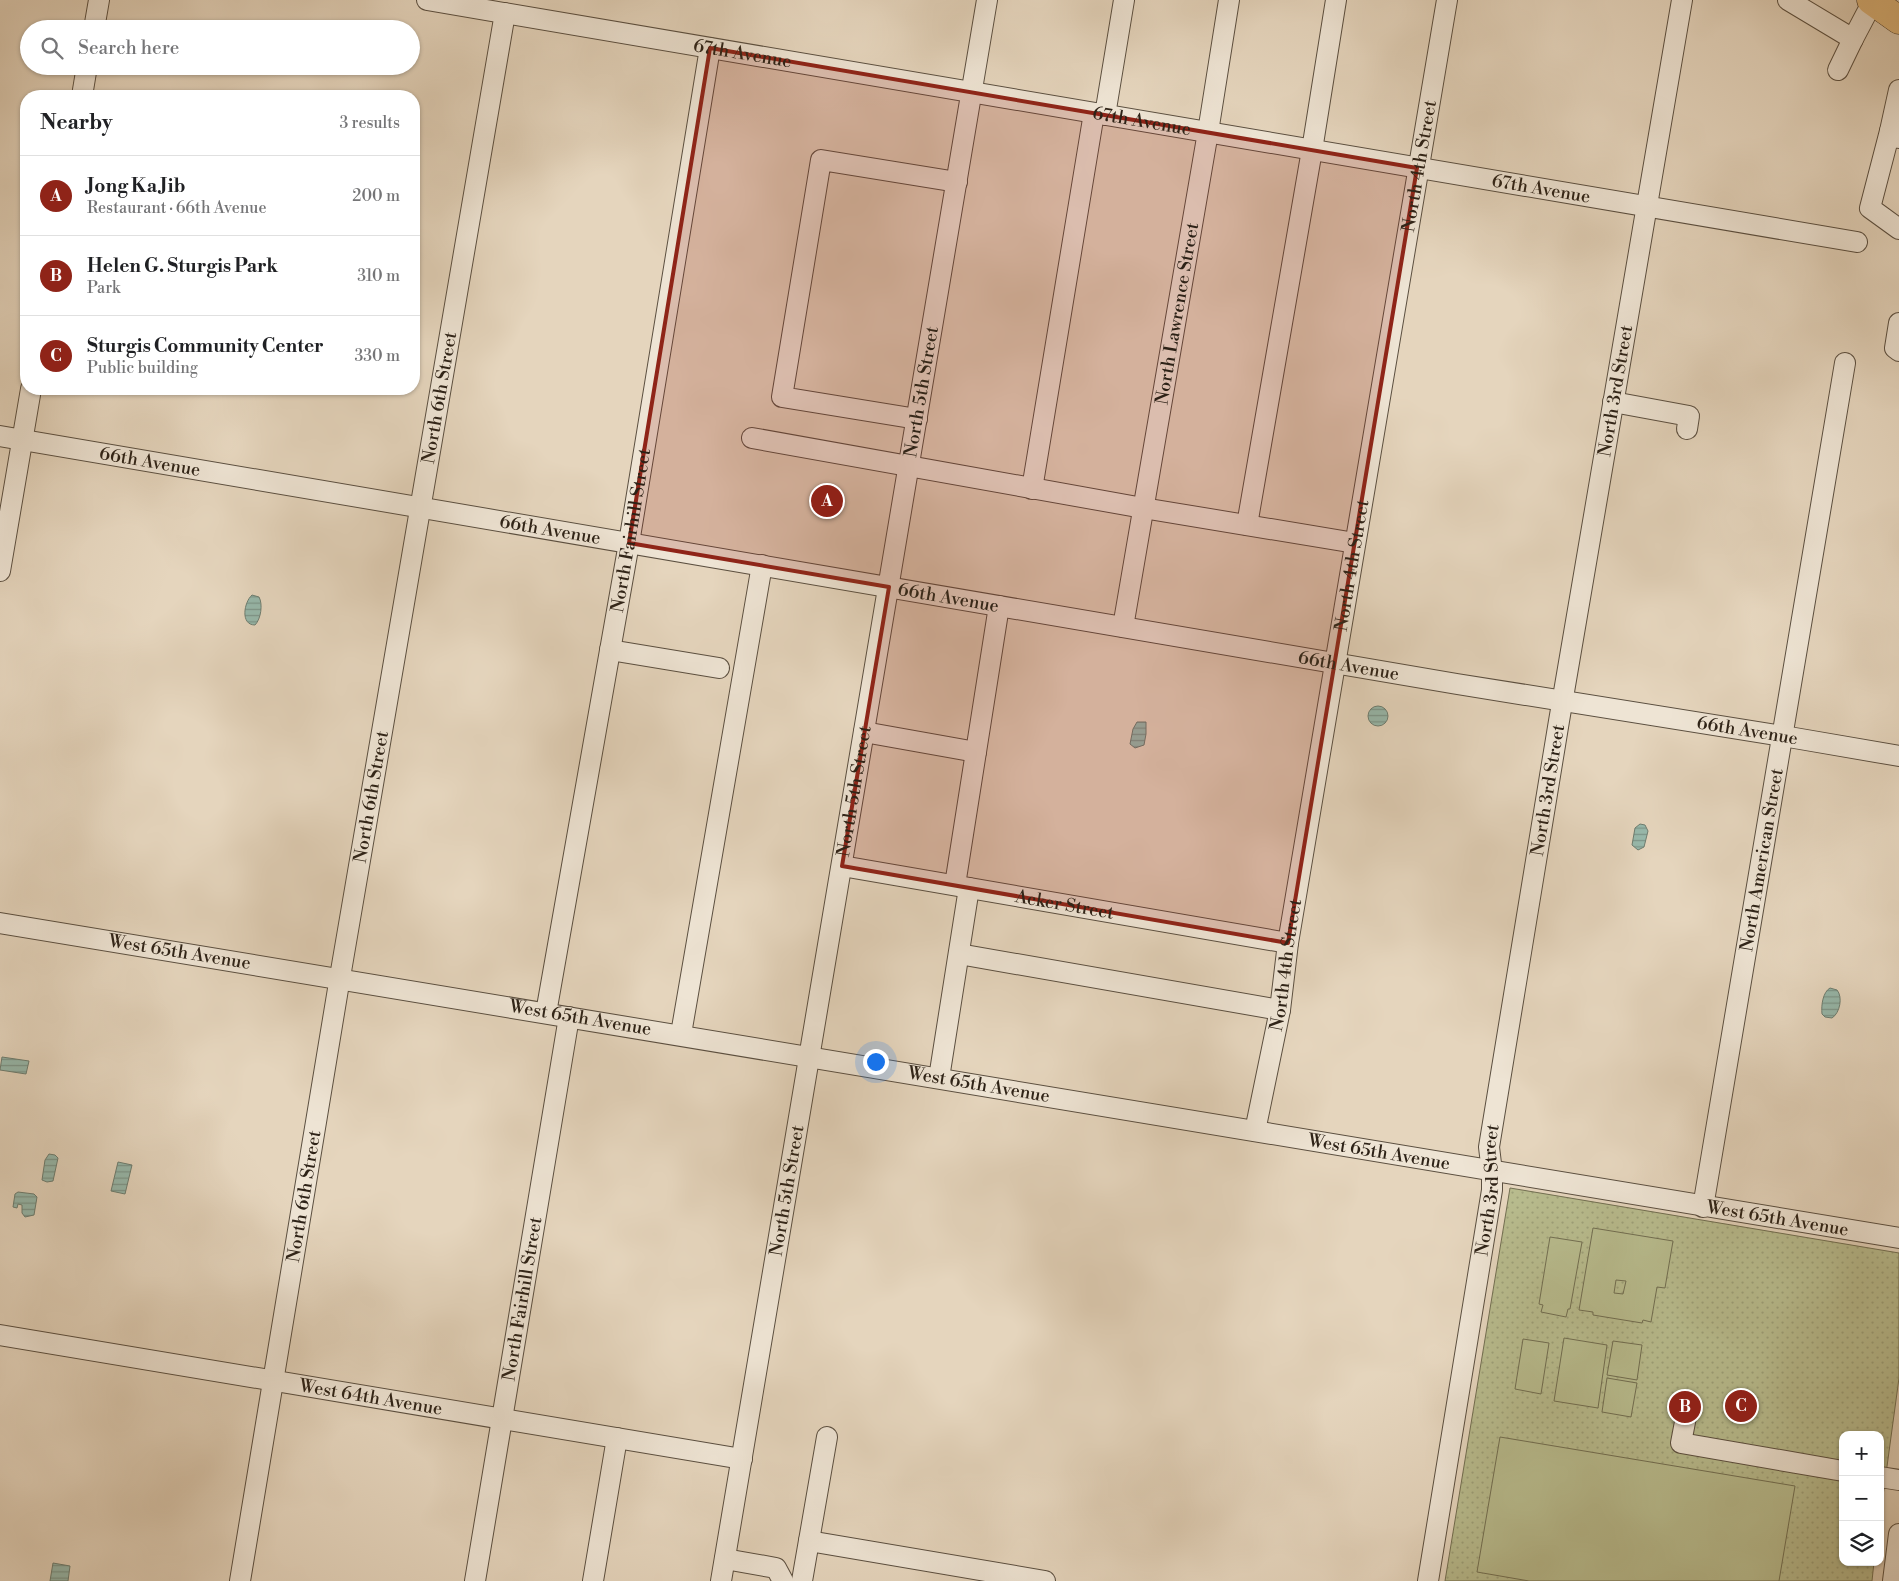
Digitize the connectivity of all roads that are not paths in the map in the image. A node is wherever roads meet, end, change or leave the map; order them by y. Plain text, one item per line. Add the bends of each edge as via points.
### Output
1 (99, 0) edge
2 (427, 0) edge
3 (987, 0) edge
4 (1124, 0) edge
5 (1230, 0) edge
6 (1336, 0) edge
7 (1446, 0) edge
8 (1682, 0) edge
9 (1788, 0) edge
10 (1872, 1) edge
11 (505, 13) junction
12 (96, 20) edge
13 (1899, 20) edge
14 (1853, 39) junction
15 (710, 48) junction
16 (1838, 70) dead end
17 (86, 75) edge
18 (83, 90) edge
19 (1899, 90) edge
20 (972, 92) junction
21 (1099, 114) junction
22 (1208, 132) junction
23 (1894, 134) edge
24 (1312, 150) junction
25 (1417, 168) junction
26 (956, 182) junction
27 (1647, 207) junction
28 (1899, 229) edge
29 (1857, 242) dead end
30 (1899, 323) edge
31 (1899, 351) edge
32 (1846, 363) dead end
33 (30, 395) edge
34 (1613, 402) junction
35 (917, 419) junction
36 (1687, 429) dead end
37 (0, 436) edge
38 (752, 438) dead end
39 (22, 440) junction
40 (909, 467) junction
41 (1032, 489) junction
42 (421, 507) junction
43 (1143, 508) junction
44 (1247, 525) junction
45 (629, 543) junction
46 (1355, 543) junction
47 (762, 565) junction
48 (0, 570) edge
49 (888, 587) junction
50 (999, 606) junction
51 (1123, 627) junction
52 (610, 650) junction
53 (1336, 663) junction
54 (719, 668) dead end
55 (1562, 701) junction
56 (864, 732) junction
57 (1783, 736) junction
58 (976, 752) junction
59 (1899, 756) edge
60 (842, 866) junction
61 (962, 887) junction
62 (0, 923) edge
63 (1288, 942) junction
64 (959, 954) junction
65 (340, 977) junction
66 (1280, 1010) junction
67 (546, 1013) junction
68 (570, 1017) junction
69 (681, 1034) junction
70 (810, 1056) junction
71 (939, 1078) junction
72 (1256, 1131) junction
73 (1492, 1172) junction
74 (1703, 1206) junction
75 (1899, 1238) edge
76 (0, 1336) edge
77 (274, 1382) junction
78 (1688, 1401) dead end
79 (502, 1418) junction
80 (617, 1438) junction
81 (827, 1438) dead end
82 (742, 1459) junction
83 (1839, 1469) edge
84 (1884, 1478) edge
85 (1899, 1480) edge
86 (1899, 1534) edge
87 (808, 1548) junction
88 (725, 1559) junction
89 (780, 1575) edge
90 (240, 1581) edge
91 (475, 1581) edge
92 (593, 1581) edge
93 (722, 1581) edge
94 (802, 1581) edge
95 (1045, 1581) edge
96 (1428, 1581) edge
97 (1893, 1581) edge

1 - 12 street
2 - 11 street, 67th Avenue
3 - 20 street, North 5th Street
4 - 21 street
5 - 22 street, North Lawrence Street
6 - 24 street
7 - 25 street, North 4th Street
8 - 27 street, North 3rd Street
9 - 14 street
10 - 13 highway
10 - 14 street
11 - 15 street, 67th Avenue
11 - 42 street, North 6th Street
14 - 16 street
15 - 20 street, 67th Avenue
15 - 45 street, North Fairhill Street
17 - 18 street
19 - 23 street
20 - 21 street, 67th Avenue
20 - 26 street, North 5th Street
21 - 22 street, 67th Avenue
21 - 41 street
22 - 24 street, 67th Avenue
22 - 43 street, North Lawrence Street
23 - 28 street via 1870,208
24 - 25 street, 67th Avenue
24 - 44 street
25 - 27 street, 67th Avenue
25 - 46 street, North 4th Street
26 - 35 street, North 5th Street
26 - 35 street via 821,160 794,318 782,397
27 - 29 street, 67th Avenue
27 - 34 street, North 3rd Street
30 - 31 street via 1895,348
32 - 57 street, North American Street
33 - 39 street
34 - 36 street via 1688,416
34 - 55 street, North 3rd Street
35 - 40 street, North 5th Street
37 - 39 street, 66th Avenue
38 - 40 street
39 - 42 street, 66th Avenue
39 - 48 street
40 - 41 street
40 - 49 street, North 5th Street
41 - 43 street
42 - 45 street, 66th Avenue
42 - 65 street, North 6th Street
43 - 44 street
43 - 51 street, North Lawrence Street
44 - 46 street
45 - 47 street, 66th Avenue
45 - 52 street, North Fairhill Street
46 - 53 street, North 4th Street
47 - 49 street, 66th Avenue
47 - 69 street
49 - 50 street, 66th Avenue
49 - 56 street, North 5th Street
50 - 51 street, 66th Avenue
50 - 58 street
51 - 53 street, 66th Avenue
52 - 54 street
52 - 67 street, North Fairhill Street
53 - 55 street, 66th Avenue
53 - 63 street, North 4th Street
55 - 57 street, 66th Avenue
55 - 73 street, North 3rd Street via 1488,1147
56 - 58 street
56 - 60 street, North 5th Street
57 - 59 street, 66th Avenue
57 - 74 street, North American Street
58 - 61 street
60 - 61 street, Acker Street
60 - 70 street, North 5th Street
61 - 63 street, Acker Street
61 - 64 street
62 - 65 street, West 65th Avenue
63 - 66 street, North 4th Street
64 - 66 street
64 - 71 street
65 - 67 street, West 65th Avenue
65 - 77 street, North 6th Street
66 - 72 street, North 4th Street
67 - 68 street, West 65th Avenue
68 - 69 street, West 65th Avenue
68 - 79 street, North Fairhill Street
69 - 70 street, West 65th Avenue
70 - 71 street, West 65th Avenue
70 - 82 street, North 5th Street
71 - 72 street, West 65th Avenue
72 - 73 street, West 65th Avenue
73 - 74 street, West 65th Avenue
73 - 96 street, North 3rd Street via 1492,1190
74 - 75 street, West 65th Avenue
76 - 77 street, West 64th Avenue
77 - 79 street, West 64th Avenue
77 - 90 street, North 6th Street
78 - 83 street via 1681,1443
79 - 80 street, West 64th Avenue
79 - 91 street, North Fairhill Street
80 - 82 street, West 64th Avenue
80 - 92 street
81 - 87 street
82 - 88 street, North 5th Street
84 - 85 street
86 - 97 street
87 - 89 street via 796,1556
87 - 94 street
87 - 95 street
88 - 89 street
88 - 93 street, North 5th Street

